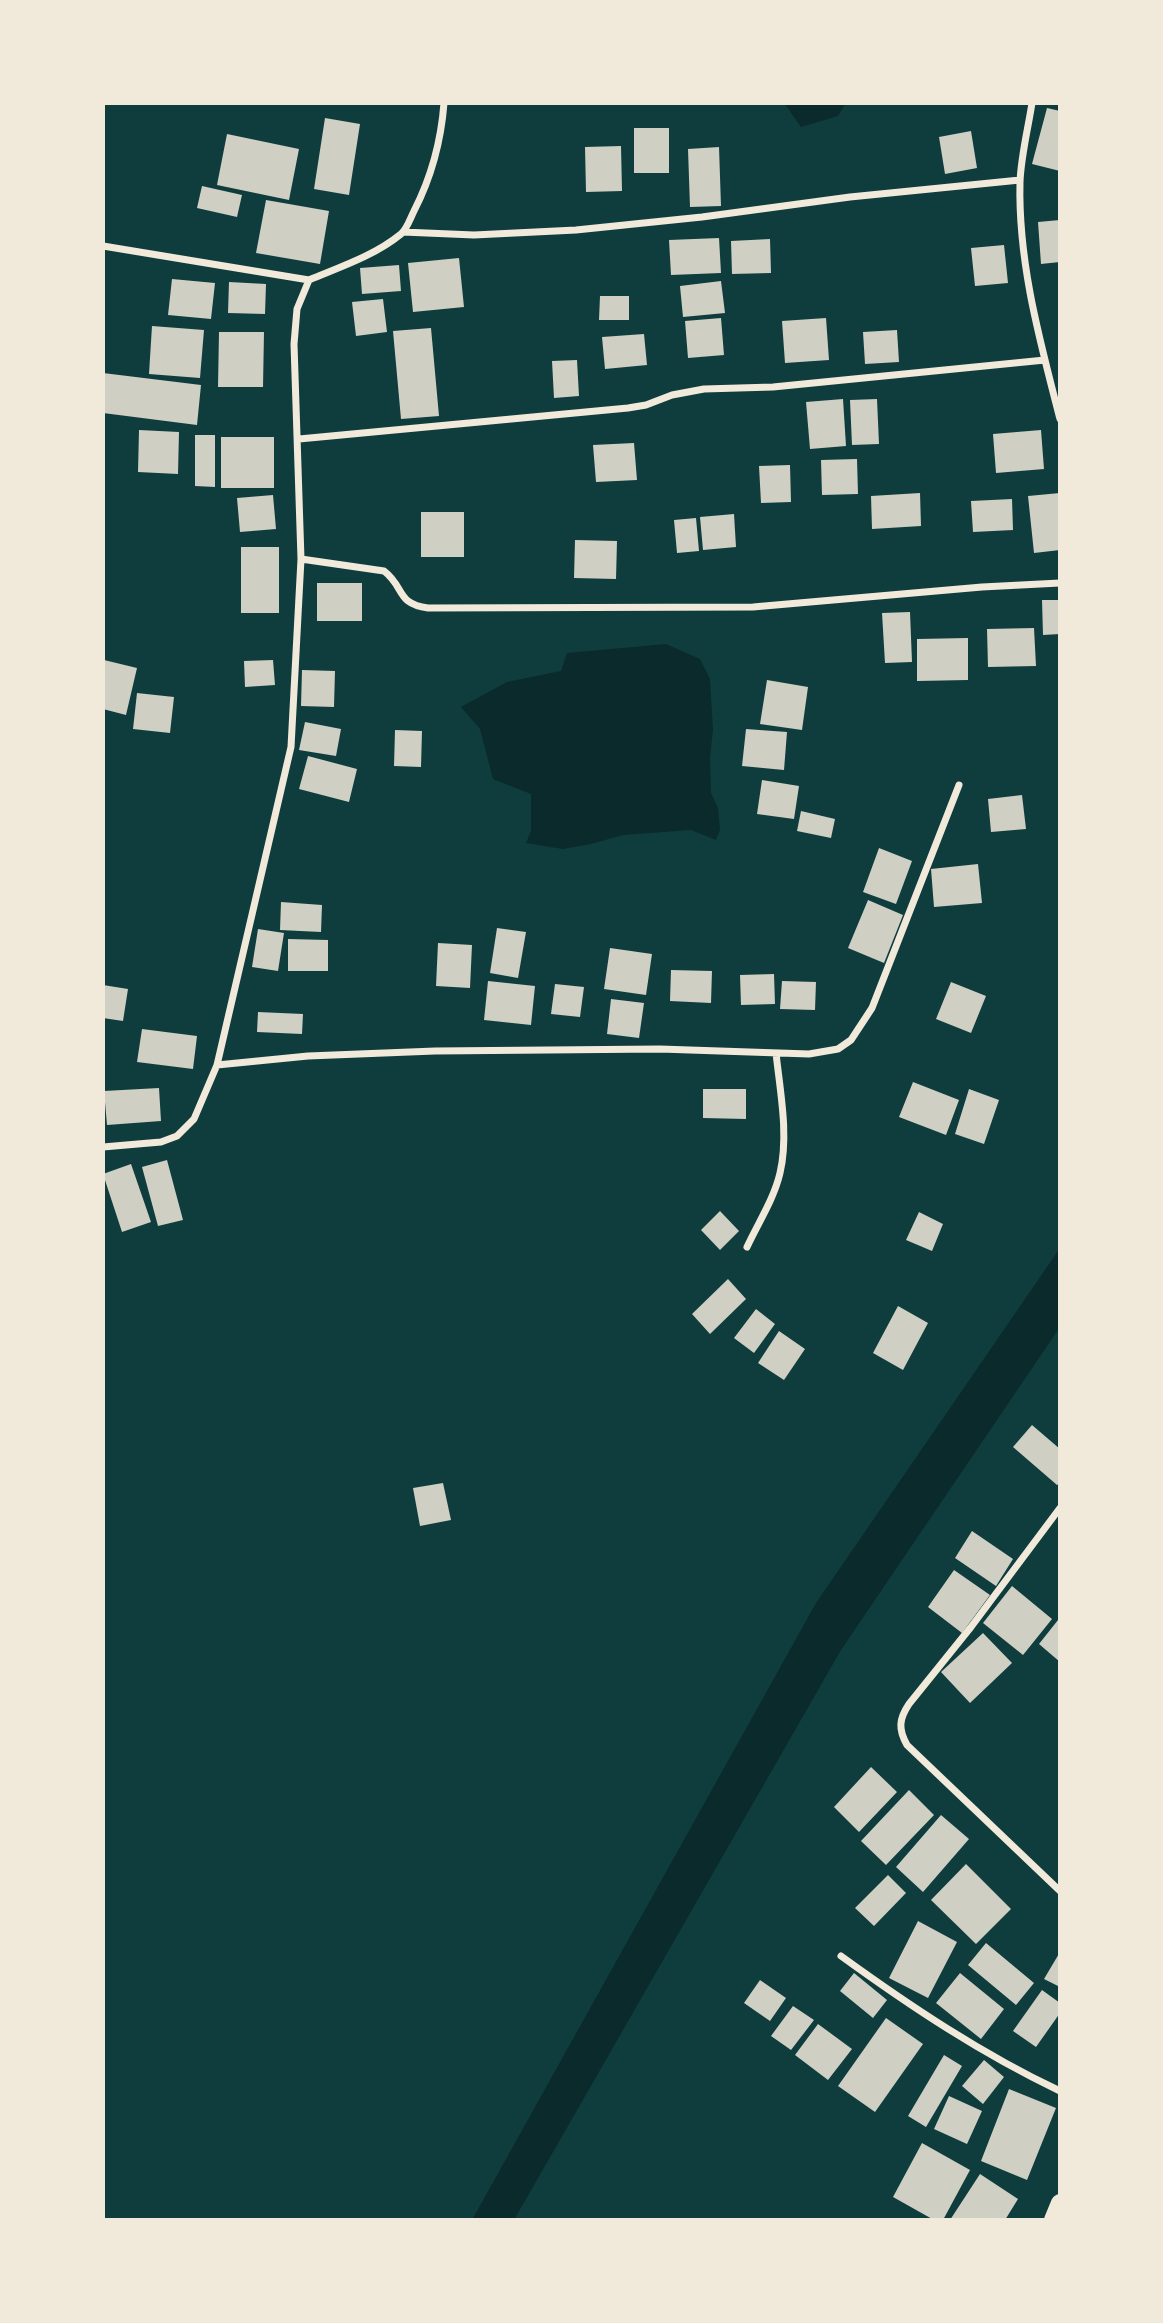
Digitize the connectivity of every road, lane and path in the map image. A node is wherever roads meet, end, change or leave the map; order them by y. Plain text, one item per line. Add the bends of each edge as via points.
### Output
1 (444, 103) edge
2 (1032, 103) edge
3 (1020, 180) junction
4 (403, 232) junction
5 (103, 246) edge
6 (309, 279) junction
7 (1045, 360) junction
8 (1060, 418) edge
9 (299, 439) junction
10 (301, 559) junction
11 (1060, 583) edge
12 (959, 785) dead end
13 (776, 1053) junction
14 (216, 1065) junction
15 (103, 1147) edge
16 (747, 1247) dead end
17 (1060, 1508) edge
18 (1060, 1891) edge
19 (841, 1956) dead end
20 (1060, 2091) edge

1 - 4 street via 434,164
2 - 3 street
3 - 4 street via 576,230 474,235
3 - 7 street via 1025,268
4 - 6 street via 367,256
5 - 6 street
6 - 9 street via 298,309 294,344
7 - 8 street
7 - 9 street via 773,387 704,389 628,408
9 - 10 street
10 - 11 street via 384,570 406,601 428,608 753,607
10 - 14 street via 291,747
12 - 13 street via 873,1008 861,1027 838,1049
13 - 14 street via 435,1051
13 - 16 street via 784,1151 773,1192
14 - 15 street via 194,1119 177,1136 161,1142
17 - 18 street via 909,1704 899,1724 907,1745
19 - 20 street via 995,2057

